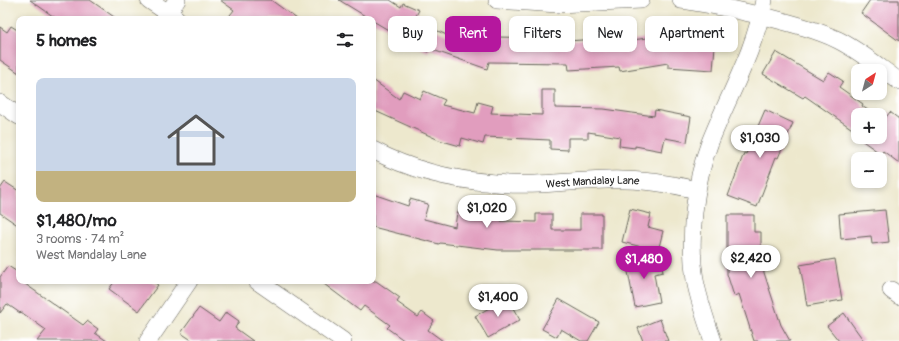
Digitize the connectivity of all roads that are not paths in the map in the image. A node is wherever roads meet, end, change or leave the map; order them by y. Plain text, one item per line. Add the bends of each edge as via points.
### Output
1 (149, 0) edge
2 (496, 0) edge
3 (641, 0) edge
4 (681, 0) edge
5 (763, 8) edge
6 (174, 11) edge
7 (899, 81) edge
8 (0, 103) edge
9 (16, 114) edge
10 (376, 152) edge
11 (697, 190) junction
12 (187, 284) edge
13 (261, 284) edge
14 (148, 341) edge
15 (343, 341) edge
16 (713, 341) edge

1 - 6 street
2 - 3 street via 558,4
4 - 5 street
5 - 7 street via 837,40
5 - 11 street via 744,66 710,142
8 - 9 street
10 - 11 street, West Mandalay Lane via 418,169 496,184 628,180 660,182
11 - 16 street via 693,249 695,279
12 - 14 street
13 - 15 street

